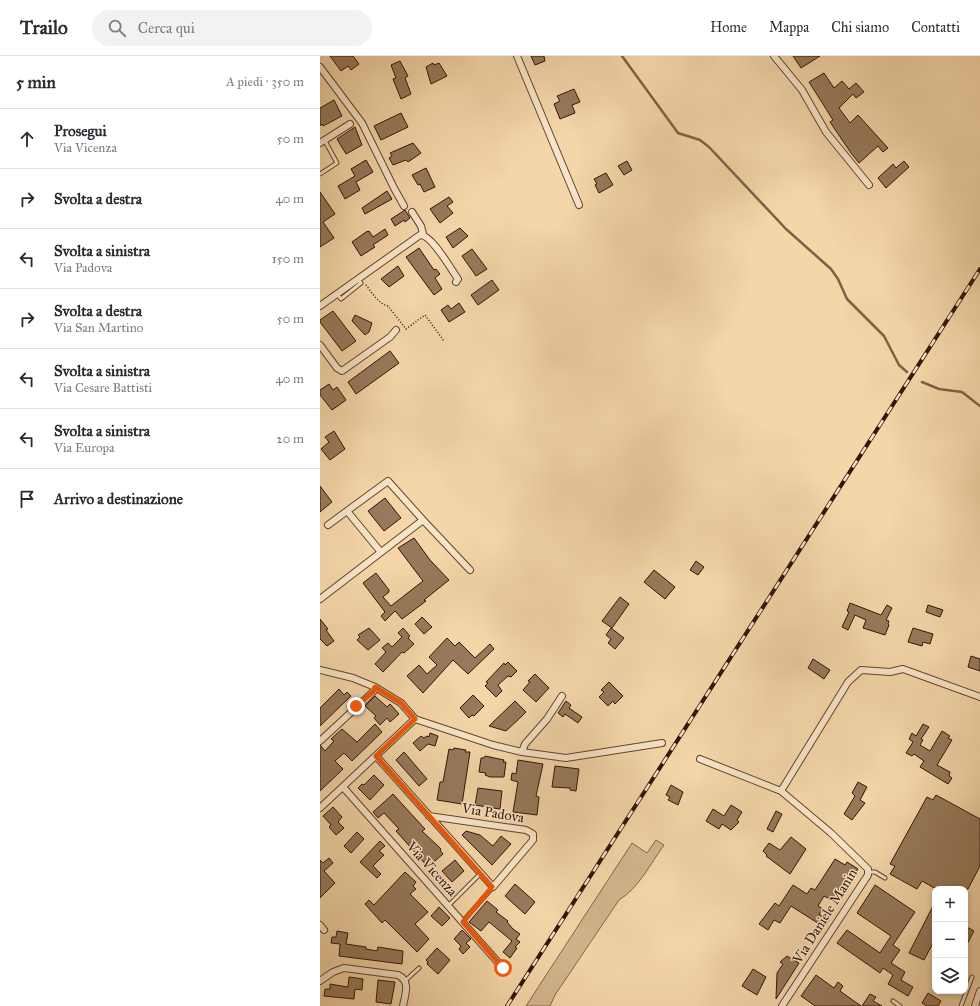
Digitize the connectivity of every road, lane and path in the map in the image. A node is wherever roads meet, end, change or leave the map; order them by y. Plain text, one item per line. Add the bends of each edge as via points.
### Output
1 (517, 56) edge
2 (774, 56) edge
3 (320, 67) edge
4 (350, 124) dead end
5 (322, 141) edge
6 (320, 174) edge
7 (869, 185) dead end
8 (579, 205) dead end
9 (404, 206) dead end
10 (412, 212) dead end
11 (423, 234) junction
12 (359, 278) junction
13 (456, 282) dead end
14 (320, 306) edge
15 (396, 330) dead end
16 (444, 341) dead end
17 (320, 345) edge
18 (347, 511) junction
19 (423, 520) junction
20 (328, 525) dead end
21 (380, 551) junction
22 (470, 570) dead end
23 (320, 598) edge
24 (320, 670) edge
25 (375, 687) junction
26 (562, 696) dead end
27 (980, 697) edge
28 (415, 719) junction
29 (320, 741) edge
30 (662, 743) dead end
31 (522, 752) junction
32 (376, 756) junction
33 (700, 759) dead end
34 (343, 787) junction
35 (781, 791) junction
36 (320, 808) edge
37 (429, 816) junction
38 (868, 872) junction
39 (480, 873) junction
40 (885, 878) dead end
41 (492, 887) junction
42 (449, 905) junction
43 (463, 922) junction
44 (419, 968) dead end
45 (503, 968) dead end
46 (972, 977) dead end
47 (406, 980) junction
48 (320, 981) edge
49 (980, 991) edge
50 (893, 1001) dead end
51 (403, 1006) edge
52 (782, 1006) edge
53 (900, 1006) edge
54 (961, 1006) edge
55 (975, 1006) edge

1 - 8 street
2 - 7 street via 802,90 826,132
3 - 9 street via 362,123
4 - 5 street
5 - 6 lane via 337,163
10 - 11 street
11 - 12 street via 417,235
11 - 13 street via 428,237 458,279
12 - 14 street
12 - 16 path via 374,297 388,306 406,329 425,315
15 - 17 street via 342,371
18 - 19 street via 388,481
18 - 20 street
18 - 21 street
19 - 21 street
19 - 22 street
21 - 23 street
24 - 25 street via 353,678
25 - 28 street via 401,703
25 - 29 street via 373,692
26 - 31 street via 525,744
27 - 35 street via 903,669 890,672 861,670 848,682
28 - 31 street
28 - 32 street
30 - 31 street via 566,758
32 - 34 street
32 - 37 street
33 - 35 street, Via Daniele Manin
34 - 36 street
34 - 42 street, Via Vicenza
35 - 38 street, Via Daniele Manin via 831,833 868,869
37 - 39 street
37 - 41 street, Via Padova via 526,830 533,834 533,840
38 - 40 lane via 875,872
38 - 52 street, Via Daniele Manin
39 - 41 street
39 - 42 lane
41 - 43 lane
42 - 43 street, Via Vicenza
43 - 45 street, Via Vicenza
44 - 47 lane
46 - 54 lane
47 - 48 street via 398,975 344,968
47 - 51 street
49 - 55 street
50 - 53 lane

